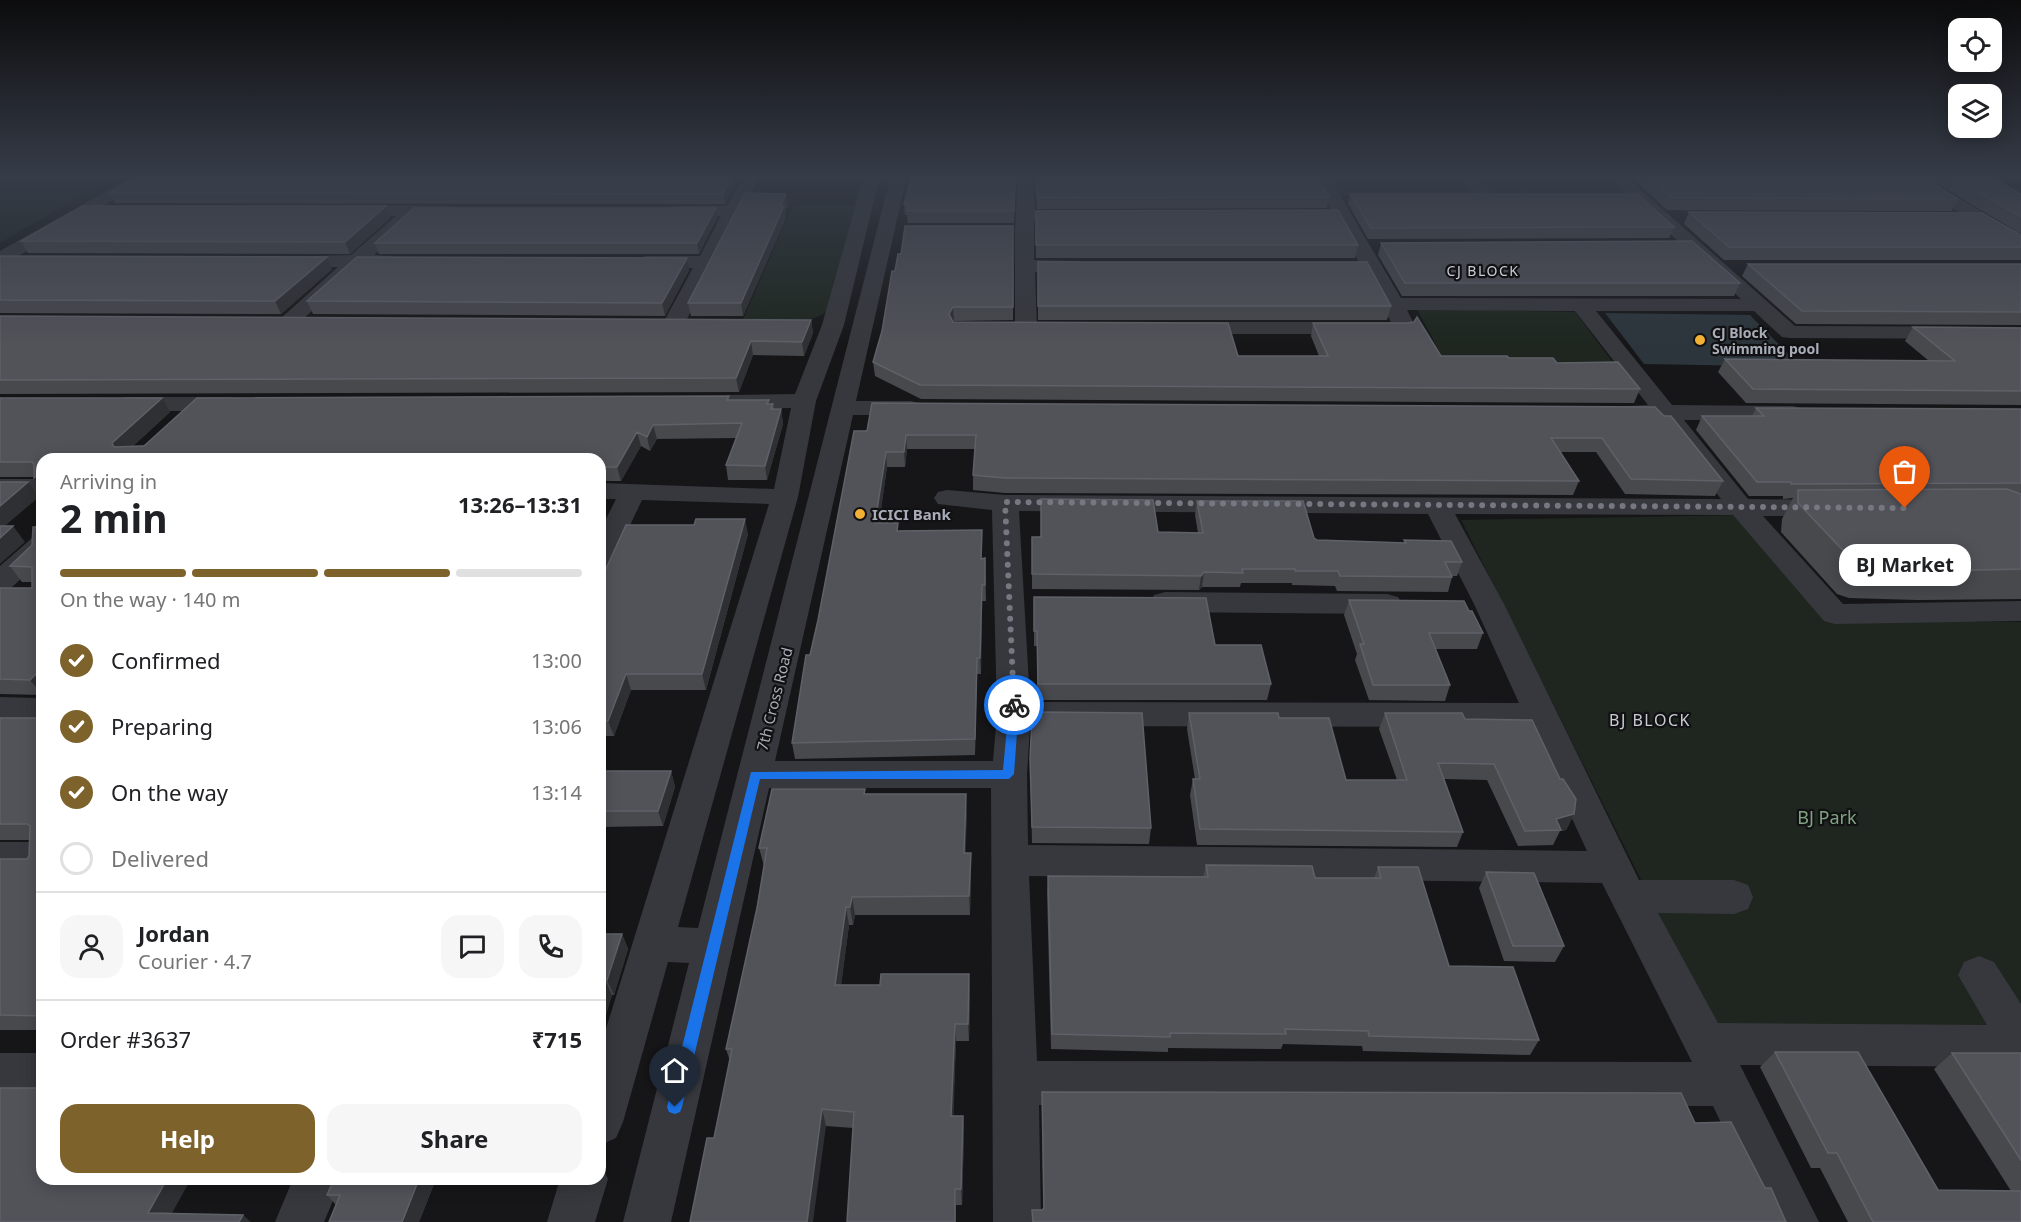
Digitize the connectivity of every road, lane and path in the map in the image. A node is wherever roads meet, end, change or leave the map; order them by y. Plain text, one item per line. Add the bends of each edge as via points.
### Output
1 (48, 232) edge
2 (388, 232) edge
3 (722, 232) edge
4 (857, 232) edge
5 (896, 232) edge
6 (1025, 232) edge
7 (1350, 232) edge
8 (1678, 232) edge
9 (1670, 245) edge
10 (1694, 245) junction
11 (1385, 247) edge
12 (1362, 248) junction
13 (0, 260) edge
14 (33, 261) edge
15 (270, 261) edge
16 (354, 261) junction
17 (413, 261) edge
18 (624, 262) edge
19 (706, 262) junction
20 (1026, 266) junction
21 (1097, 267) edge
22 (1716, 267) junction
23 (1751, 268) edge
24 (1394, 304) junction
25 (1581, 305) junction
26 (1758, 305) junction
27 (263, 322) edge
28 (287, 323) junction
29 (322, 323) edge
30 (651, 323) edge
31 (674, 323) junction
32 (697, 324) edge
33 (811, 324) edge
34 (833, 325) junction
35 (1005, 328) edge
36 (1026, 328) junction
37 (1050, 328) edge
38 (1169, 328) edge
39 (2021, 333) edge
40 (816, 369) junction
41 (853, 369) junction
42 (804, 401) junction
43 (708, 402) edge
44 (104, 404) edge
45 (196, 404) junction
46 (256, 404) edge
47 (844, 408) junction
48 (928, 408) edge
49 (1594, 412) edge
50 (1665, 413) junction
51 (1815, 413) edge
52 (170, 428) edge
53 (0, 487) edge
54 (36, 487) edge
55 (606, 491) edge
56 (633, 492) junction
57 (784, 497) junction
58 (947, 498) dead end
59 (1005, 502) junction
60 (1438, 507) junction
61 (1858, 508) edge
62 (1742, 509) junction
63 (606, 547) edge
64 (36, 549) edge
65 (805, 568) junction
66 (763, 569) junction
67 (0, 582) edge
68 (0, 592) edge
69 (32, 593) edge
70 (1137, 601) edge
71 (1419, 604) edge
72 (2021, 611) edge
73 (0, 709) edge
74 (36, 710) edge
75 (1014, 714) junction
76 (1542, 715) junction
77 (1009, 774) junction
78 (755, 775) junction
79 (0, 857) edge
80 (36, 857) edge
81 (1009, 860) junction
82 (1620, 882) junction
83 (1734, 897) dead end
84 (651, 944) junction
85 (714, 946) junction
86 (1978, 975) dead end
87 (1706, 1044) junction
88 (2021, 1044) edge
89 (0, 1075) edge
90 (36, 1076) edge
91 (1016, 1083) junction
92 (1726, 1084) junction
93 (606, 1101) edge
94 (315, 1185) edge
95 (582, 1185) edge
96 (298, 1222) edge
97 (571, 1222) edge
98 (647, 1222) edge
99 (1017, 1222) edge
100 (1795, 1222) edge

1 - 13 street
2 - 16 street
3 - 19 street
4 - 34 street
5 - 41 street, 7th Cross Road
6 - 20 street
7 - 12 street
8 - 10 street
9 - 10 street
10 - 22 street
11 - 12 street
12 - 24 street via 1363,267
13 - 14 street
15 - 16 street
16 - 17 street
16 - 28 street
18 - 19 street
19 - 31 street
20 - 21 street
20 - 36 street
22 - 23 street
22 - 26 street
24 - 25 street
24 - 38 street via 1402,328
25 - 26 street
25 - 50 street
26 - 39 street via 1785,329 1796,333
27 - 28 street
28 - 29 street
30 - 31 street
31 - 32 street
33 - 34 street
34 - 40 street
35 - 36 street
36 - 37 street
40 - 41 street
40 - 42 street
41 - 47 street, 7th Cross Road
42 - 43 street
42 - 57 street
44 - 45 street
45 - 46 street
45 - 52 street
47 - 48 street
47 - 65 street, 7th Cross Road
49 - 50 street
50 - 51 street
50 - 62 street
53 - 54 street
55 - 56 street
56 - 57 street
56 - 63 street
57 - 66 street
58 - 59 street
59 - 60 street
59 - 75 street via 1020,600
60 - 62 street
60 - 76 street via 1472,604
61 - 62 street
62 - 72 street via 1835,615
64 - 67 street
65 - 66 street
65 - 78 street, 7th Cross Road
66 - 84 street
68 - 69 street
70 - 71 street
73 - 74 street
75 - 76 street
75 - 77 street
76 - 82 street
77 - 78 street
77 - 81 street
78 - 85 street, 7th Cross Road
79 - 80 street
81 - 82 street
81 - 91 street
82 - 83 street
82 - 87 street
84 - 85 street
84 - 93 street
85 - 98 street, 7th Cross Road
86 - 88 street
87 - 88 street
87 - 92 street
89 - 90 street
91 - 92 street
91 - 99 street
92 - 100 street
94 - 96 street
95 - 97 street

